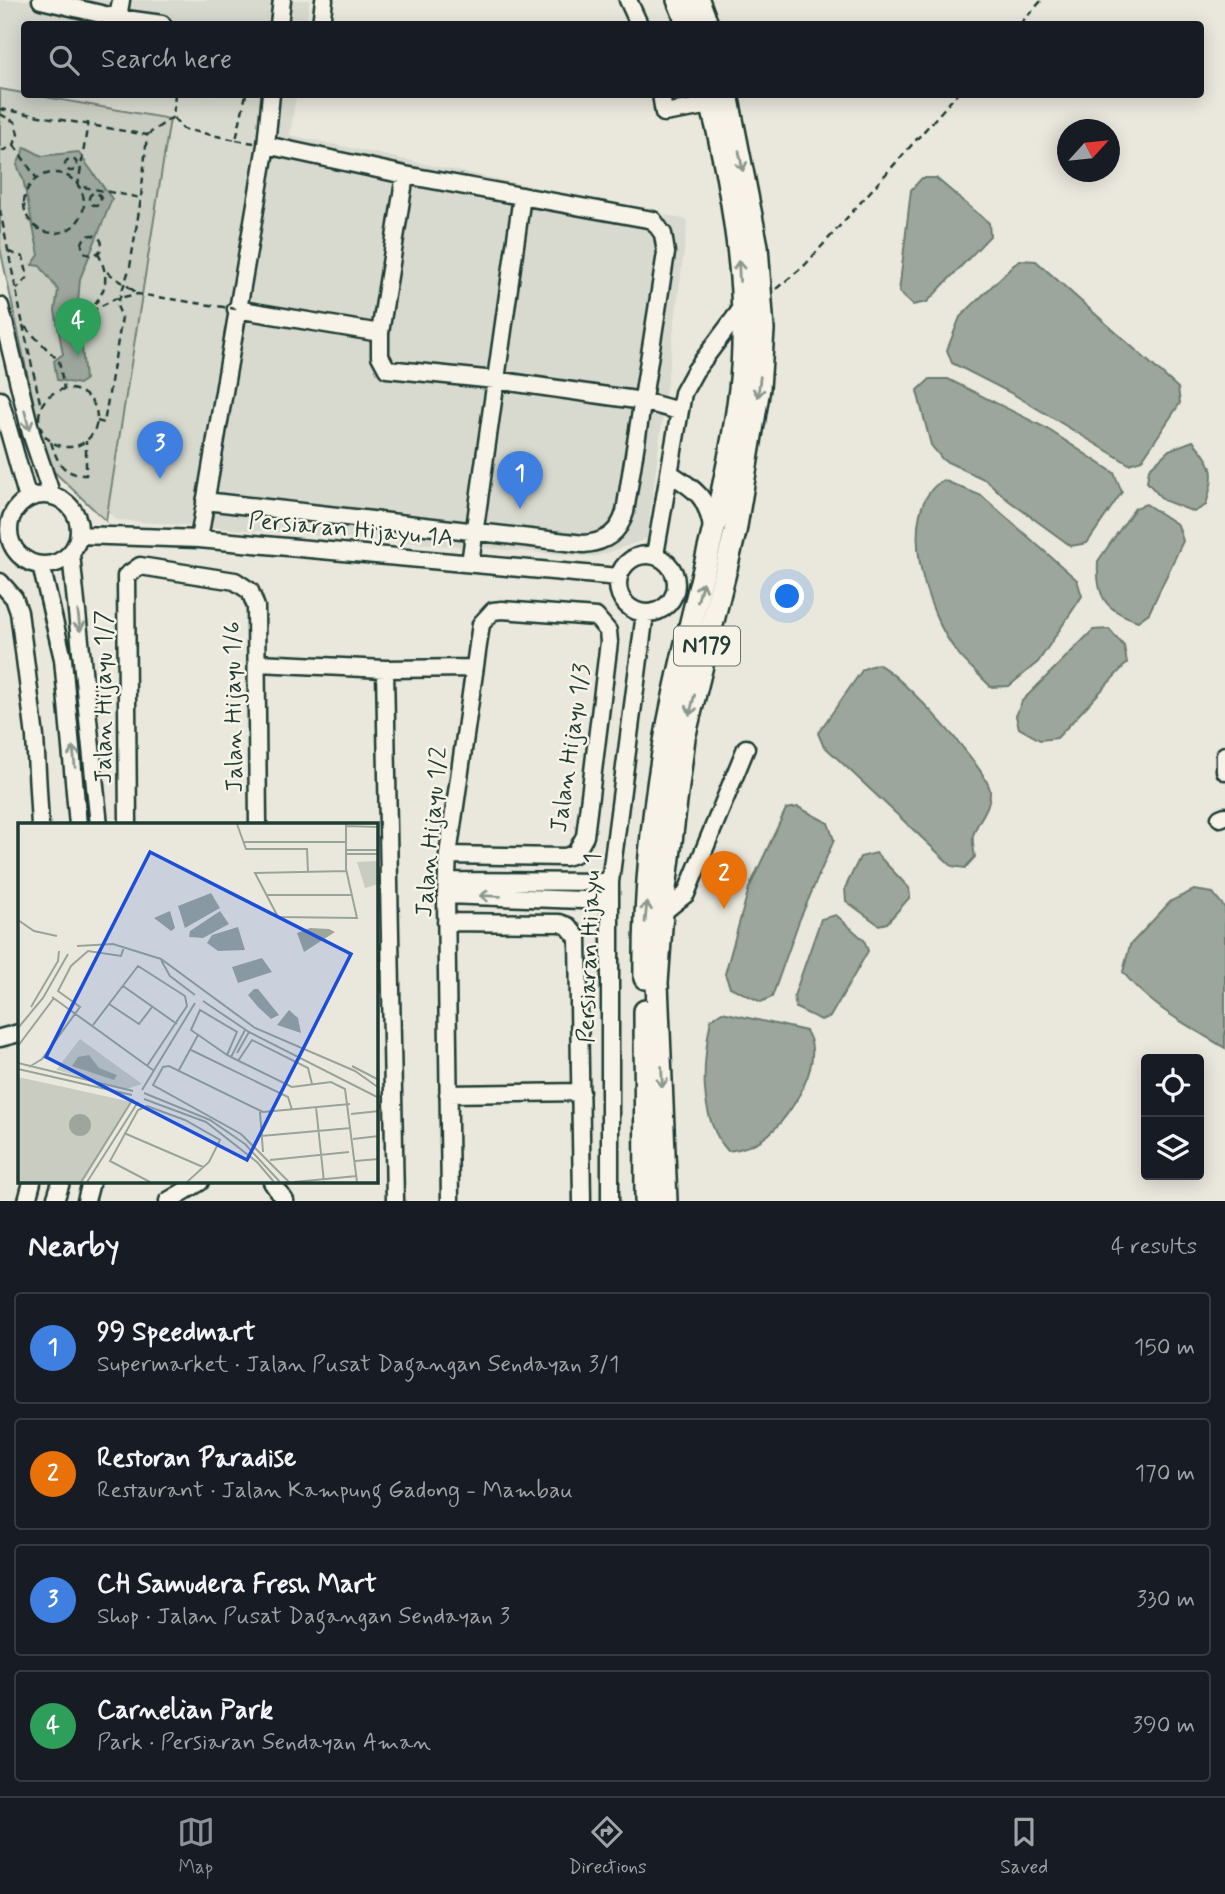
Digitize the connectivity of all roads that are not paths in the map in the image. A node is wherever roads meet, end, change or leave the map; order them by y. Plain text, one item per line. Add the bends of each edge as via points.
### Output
1 (41, 0) edge
2 (121, 0) edge
3 (282, 0) edge
4 (324, 0) edge
5 (628, 0) edge
6 (678, 0) edge
7 (698, 0) edge
8 (118, 18) junction
9 (140, 21) edge
10 (279, 21) edge
11 (321, 21) edge
12 (638, 21) edge
13 (687, 21) edge
14 (706, 21) edge
15 (271, 98) edge
16 (662, 98) edge
17 (716, 98) edge
18 (266, 145) junction
19 (405, 175) junction
20 (523, 196) junction
21 (0, 306) edge
22 (742, 308) junction
23 (236, 309) junction
24 (380, 333) junction
25 (495, 380) junction
26 (0, 400) edge
27 (643, 401) junction
28 (679, 411) junction
29 (671, 474) junction
30 (52, 496) junction
31 (28, 499) junction
32 (205, 501) junction
33 (6, 515) edge
34 (474, 531) junction
35 (79, 535) junction
36 (714, 536) junction
37 (200, 539) junction
38 (6, 544) edge
39 (71, 554) junction
40 (655, 555) junction
41 (470, 563) junction
42 (41, 565) junction
43 (130, 570) joint
44 (618, 577) junction
45 (0, 582) edge
46 (547, 612) joint
47 (645, 613) junction
48 (258, 663) junction
49 (473, 668) junction
50 (385, 669) junction
51 (746, 748) dead end
52 (1225, 755) edge
53 (1225, 771) edge
54 (40, 823) edge
55 (78, 823) edge
56 (99, 823) edge
57 (128, 823) edge
58 (258, 823) edge
59 (382, 849) edge
60 (448, 855) junction
61 (610, 882) junction
62 (446, 888) junction
63 (609, 901) junction
64 (662, 913) junction
65 (446, 922) junction
66 (18, 1033) edge
67 (0, 1038) edge
68 (581, 1092) junction
69 (448, 1094) junction
70 (31, 1184) edge
71 (60, 1184) edge
72 (90, 1184) edge
73 (197, 1184) edge
74 (273, 1184) edge
75 (27, 1201) edge
76 (55, 1201) edge
77 (86, 1201) edge
78 (168, 1201) edge
79 (285, 1201) edge
80 (394, 1201) edge
81 (450, 1201) edge
82 (582, 1201) edge
83 (610, 1201) edge
84 (646, 1201) edge
85 (666, 1201) edge

1 - 8 street
2 - 8 street
3 - 10 street
4 - 11 street
5 - 12 street
6 - 13 main road
7 - 14 main road
8 - 9 street
15 - 18 street
16 - 17 street via 664,113
22 -> 17 main road, N179
17 -> 64 main road, N179 via 757,246 763,299 759,388 735,532 684,738
18 - 19 street
18 - 23 street
19 - 20 street
19 - 24 street
20 - 25 street
20 - 27 street via 645,216 659,226 666,253
21 -> 30 street via 31,433
22 - 28 street via 695,371
22 - 36 main road, N179 via 740,387
23 - 24 street
23 - 32 street
24 - 25 street via 380,356 387,369
25 - 27 street
25 - 34 street
26 - 31 street
27 - 28 street
27 - 34 street via 625,512 622,523 607,539 584,544
28 - 29 street
29 - 36 street via 705,501
29 - 40 street
30 - 31 street
30 - 35 street via 70,506
31 - 33 street
32 - 34 street
32 - 37 street
33 - 38 street via 10,535
34 - 41 street
35 - 37 street, Persiaran Hijayu 1A
35 - 39 street
84 -> 36 main road, N179 via 644,920 666,736
37 - 41 street, Persiaran Hijayu 1A
38 - 42 street via 29,562
39 - 42 street
39 -> 56 street
40 - 44 street via 628,561
40 - 47 street via 675,574 675,593 664,608
41 - 44 street, Persiaran Hijayu 1A
55 -> 42 street via 63,659
43 - 48 street, Jalan Hijayu 1/6 via 140,566 244,585 256,607
43 - 57 street, Jalan Hijayu 1/7 via 126,576
44 - 47 street via 627,605
45 - 54 street via 19,612 35,737
46 - 49 street, Jalan Hijayu 1/2 via 502,610 486,617
46 - 60 street, Jalan Hijayu 1/3 via 596,617 608,631 581,846 565,857
47 - 61 street, Persiaran Hijayu 1
48 - 50 street
48 - 58 street, Jalan Hijayu 1/6
49 - 50 street
49 - 60 street, Jalan Hijayu 1/2
50 - 59 street
51 - 64 street via 686,894
52 - 53 street
59 - 80 street
60 - 62 street, Jalan Hijayu 1/2
61 - 62 street
61 - 63 street, Persiaran Hijayu 1
63 -> 62 street
62 - 65 street, Jalan Hijayu 1/2
63 - 83 street, Persiaran Hijayu 1
64 -> 85 main road, N179 via 657,983
65 - 68 street via 560,923 574,931 579,946
65 - 69 street, Jalan Hijayu 1/2
66 - 67 street
68 - 69 street
68 - 82 street
69 - 81 street, Jalan Hijayu 1/2
70 - 75 street
71 - 76 street
72 - 77 street
73 - 78 street
74 - 79 street

